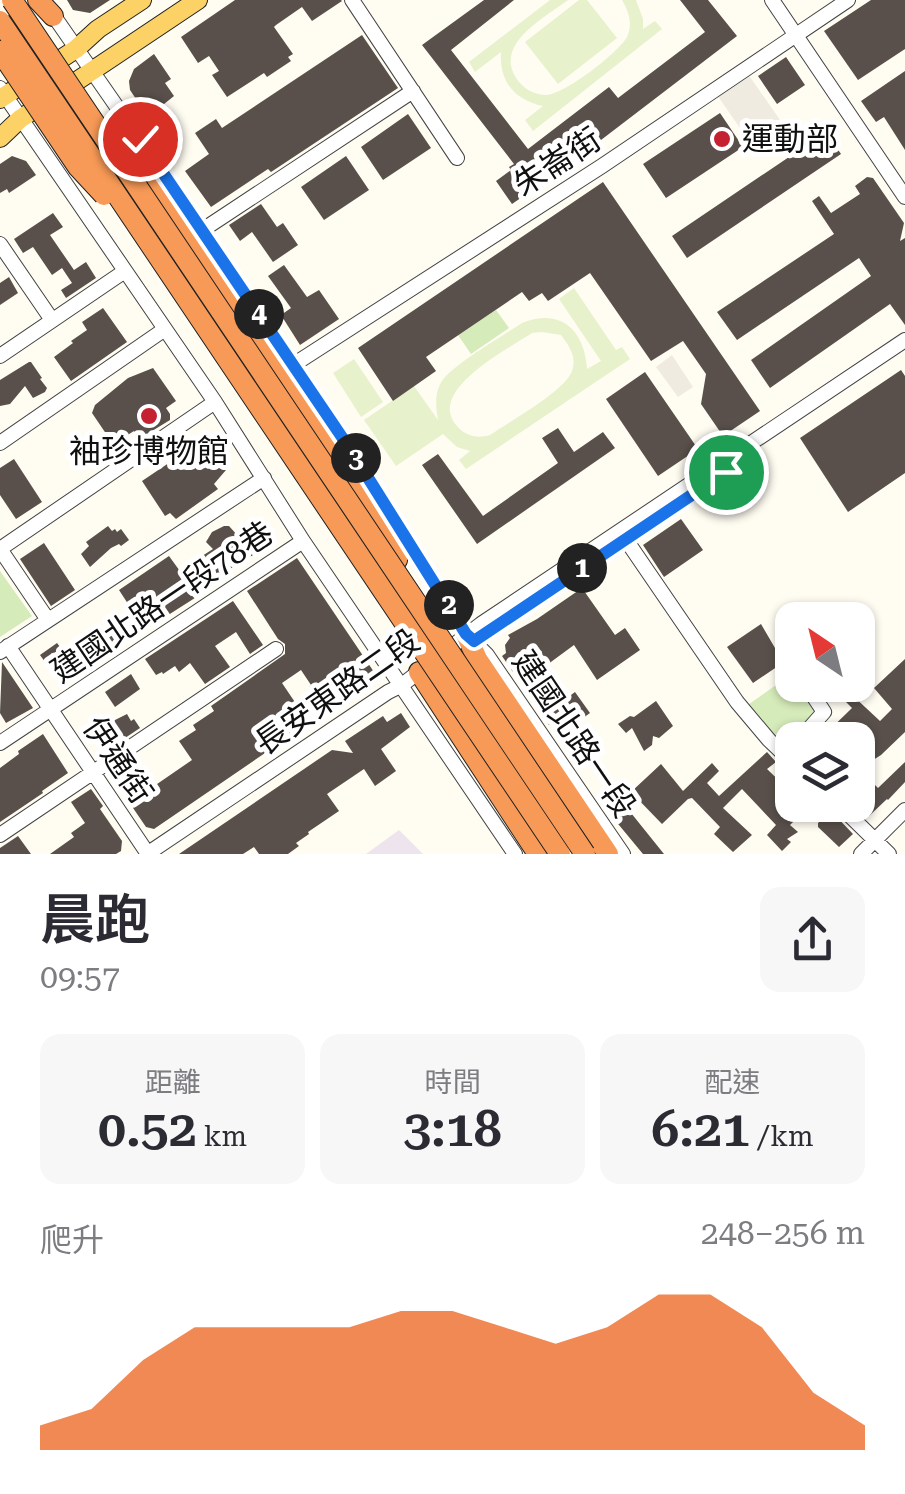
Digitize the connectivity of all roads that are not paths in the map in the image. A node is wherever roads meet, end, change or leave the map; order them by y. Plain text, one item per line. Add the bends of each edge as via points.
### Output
1 (12, 0) edge
2 (142, 0) edge
3 (198, 0) edge
4 (352, 0) edge
5 (772, 0) edge
6 (848, 0) edge
7 (45, 5) edge
8 (0, 21) edge
9 (796, 36) junction
10 (76, 49) junction
11 (0, 51) edge
12 (91, 71) junction
13 (413, 91) junction
14 (2, 95) edge
15 (20, 119) junction
16 (0, 138) edge
17 (140, 139) junction
18 (457, 158) dead end
19 (905, 198) edge
20 (201, 230) junction
21 (148, 242) junction
22 (3, 254) edge
23 (125, 271) junction
24 (52, 320) junction
25 (165, 329) junction
26 (905, 340) edge
27 (905, 352) edge
28 (0, 356) edge
29 (293, 365) junction
30 (215, 402) junction
31 (0, 443) edge
32 (264, 478) junction
33 (622, 535) junction
34 (304, 540) junction
35 (0, 549) edge
36 (48, 620) junction
37 (432, 623) junction
38 (470, 639) junction
39 (4, 649) edge
40 (276, 649) dead end
41 (410, 679) junction
42 (817, 702) edge
43 (50, 709) junction
44 (815, 722) edge
45 (775, 740) edge
46 (0, 743) edge
47 (94, 772) junction
48 (905, 810) edge
49 (857, 822) edge
50 (0, 835) edge
51 (876, 840) junction
52 (147, 854) edge
53 (514, 854) edge
54 (538, 854) edge
55 (560, 854) edge
56 (585, 854) edge
57 (608, 854) edge
58 (624, 854) edge
59 (862, 854) edge
60 (889, 854) edge

1 - 37 highway, bridge
2 - 10 main road
3 - 12 main road
4 - 13 street
5 - 9 street
6 - 9 street, 朱崙街
7 - 10 street, 建國北路一段
8 - 21 highway, bridge
9 - 19 street
9 - 29 street, 朱崙街
10 - 12 street, 建國北路一段
10 - 14 main road
11 - 21 highway, bridge via 78,167
12 - 15 main road
12 - 17 street, 建國北路一段
13 - 18 street
13 - 20 street
14 - 15 street
15 - 16 main road
15 - 23 street
17 - 20 street, 建國北路一段
17 - 37 highway, bridge via 173,215 352,478
20 - 29 street, 建國北路一段
21 - 55 highway, bridge
22 - 24 street
23 - 24 street
23 - 25 street
24 - 28 street
25 - 30 street
25 - 31 street
26 - 33 street, 長安東路二段
27 - 33 street, 長安東路二段
29 - 38 street, 建國北路一段
30 - 32 street
30 - 35 street
32 - 34 street
32 - 36 street, 伊通街
33 - 38 street, 長安東路二段
33 - 45 street via 737,702
34 - 41 street
34 - 43 street, 建國北路一段78巷
35 - 36 street
36 - 39 street, 伊通街
37 - 56 highway, bridge
38 - 41 street, 長安東路二段
38 - 57 highway
38 - 58 street, 建國北路一段
39 - 43 street, 伊通街
40 - 47 street
41 - 52 street, 長安東路二段
41 - 53 street
41 - 54 highway
42 - 44 street via 824,712
43 - 46 street, 建國北路一段78巷
43 - 47 street, 伊通街
47 - 50 street
47 - 52 street, 伊通街
48 - 51 street
49 - 51 street
51 - 59 street
51 - 60 street

